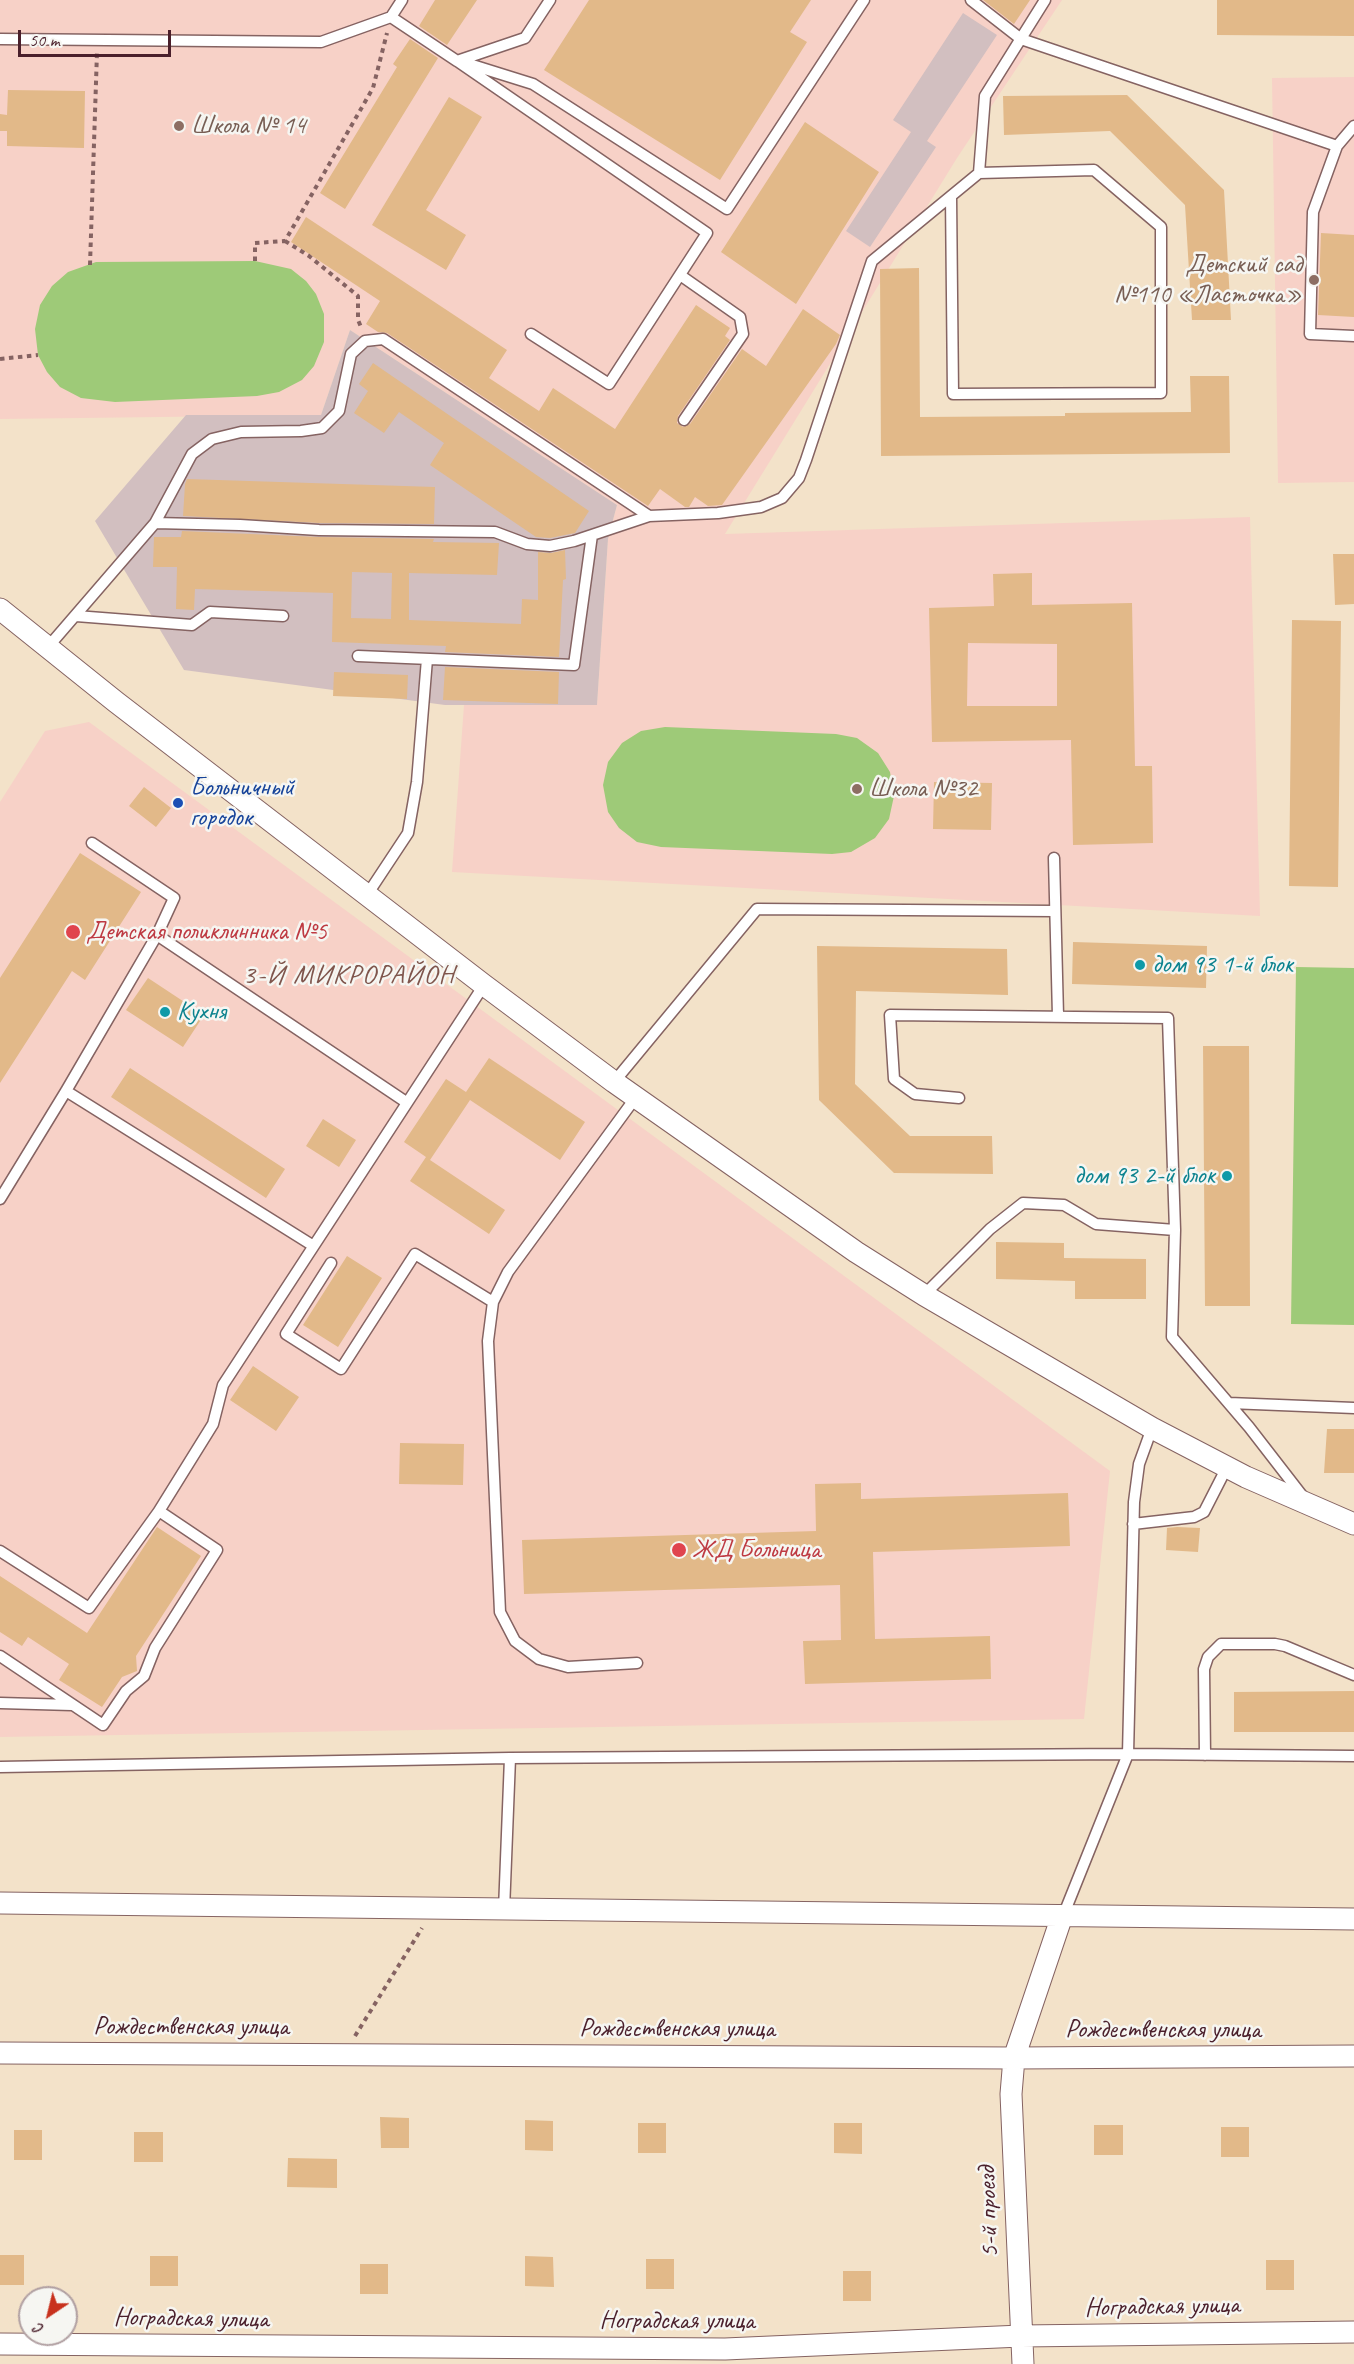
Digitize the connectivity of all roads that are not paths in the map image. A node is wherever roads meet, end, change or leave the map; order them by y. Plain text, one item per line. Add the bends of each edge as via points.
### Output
1 (402, 0) edge
2 (550, 0) edge
3 (864, 0) edge
4 (971, 0) edge
5 (1045, 0) edge
6 (391, 17) junction
7 (0, 39) edge
8 (1020, 39) junction
9 (457, 61) junction
10 (1354, 126) edge
11 (1337, 146) junction
12 (979, 173) junction
13 (951, 196) junction
14 (680, 275) junction
15 (531, 334) dead end
16 (1354, 336) edge
17 (684, 420) dead end
18 (649, 516) junction
19 (155, 524) junction
20 (592, 535) junction
21 (0, 609) edge
22 (76, 616) junction
23 (283, 616) dead end
24 (48, 647) junction
25 (358, 656) dead end
26 (427, 659) junction
27 (92, 843) dead end
28 (1054, 858) dead end
29 (367, 895) junction
30 (1055, 911) junction
31 (157, 935) junction
32 (484, 985) junction
33 (1058, 1017) junction
34 (614, 1083) junction
35 (66, 1091) junction
36 (636, 1097) junction
37 (959, 1098) dead end
38 (406, 1102) junction
39 (0, 1199) edge
40 (1175, 1230) junction
41 (312, 1245) junction
42 (332, 1263) dead end
43 (924, 1295) junction
44 (494, 1302) junction
45 (1229, 1403) junction
46 (1354, 1407) edge
47 (1152, 1428) junction
48 (1227, 1467) junction
49 (1310, 1505) junction
50 (159, 1511) junction
51 (1133, 1524) junction
52 (1354, 1524) edge
53 (0, 1551) edge
54 (0, 1656) edge
55 (637, 1663) dead end
56 (1354, 1675) edge
57 (0, 1703) edge
58 (73, 1705) junction
59 (1128, 1754) junction
60 (1205, 1755) junction
61 (1354, 1756) edge
62 (510, 1758) junction
63 (0, 1767) edge
64 (0, 1903) edge
65 (504, 1910) junction
66 (1062, 1916) junction
67 (1354, 1919) edge
68 (0, 2053) edge
69 (1354, 2056) edge
70 (1014, 2058) junction
71 (1354, 2332) edge
72 (1021, 2336) junction
73 (0, 2344) edge
74 (1023, 2364) edge

1 - 6 lane
2 - 9 lane via 525,38
3 - 9 lane via 728,209 532,84
4 - 8 lane
5 - 8 lane
6 - 7 lane via 321,42
6 - 9 lane
8 - 11 lane
8 - 12 lane via 985,96
9 - 14 lane via 708,233
10 - 11 lane
11 - 16 lane via 1313,212 1310,334
12 - 13 lane
12 - 13 lane via 1094,170 1161,227 1161,393 953,394
13 - 18 lane via 872,261 806,460 799,478 782,498 760,507 718,513
14 - 15 lane via 609,384
14 - 17 lane via 740,317 743,334
18 - 19 lane via 383,339 365,341 351,354 339,411 322,428 241,432 212,439 192,454
18 - 20 lane
19 - 20 lane via 495,532 527,544 550,546
19 - 22 lane
20 - 26 lane via 574,666
21 - 24 street
22 - 23 lane via 192,624 210,612
22 - 24 lane
24 - 29 street
25 - 26 lane
26 - 29 lane via 417,782 408,833
27 - 31 lane via 174,898
28 - 30 lane
29 - 32 street
30 - 33 lane
30 - 34 lane via 757,909
31 - 35 lane
31 - 38 lane
32 - 34 street
32 - 38 lane
33 - 37 lane via 890,1015 894,1079 915,1094
33 - 40 lane via 1168,1018
34 - 36 street
35 - 39 lane
35 - 41 lane
36 - 43 street via 856,1252
36 - 44 lane via 508,1272
38 - 41 lane
40 - 43 lane via 1096,1224 1064,1205 1023,1203 990,1229
40 - 45 lane via 1172,1337
41 - 50 lane via 223,1385 213,1424
42 - 44 lane via 286,1334 341,1369 415,1254
43 - 47 street
44 - 55 lane via 488,1341 500,1612 515,1641 539,1659 568,1667
45 - 46 lane
45 - 49 lane
47 - 48 street
47 - 51 lane via 1139,1464
48 - 49 street
48 - 51 lane via 1204,1512 1194,1517
49 - 52 street
50 - 53 lane via 89,1608
50 - 58 lane via 217,1550 155,1648 144,1676 126,1691 103,1725
51 - 59 lane
54 - 58 lane
56 - 60 lane via 1285,1646 1221,1644 1208,1657 1204,1669
57 - 58 lane
59 - 60 lane
59 - 62 lane
59 - 66 lane
60 - 61 lane
62 - 63 lane
62 - 65 lane
64 - 65 street
65 - 66 street
66 - 67 street
66 - 70 street, 5-й проезд
68 - 70 street, Рождественская улица
69 - 70 street, Рождественская улица
70 - 72 street, 5-й проезд via 1011,2094
71 - 72 street, Ноградская улица
72 - 73 street, Ноградская улица via 725,2349
72 - 74 street, 5-й проезд

